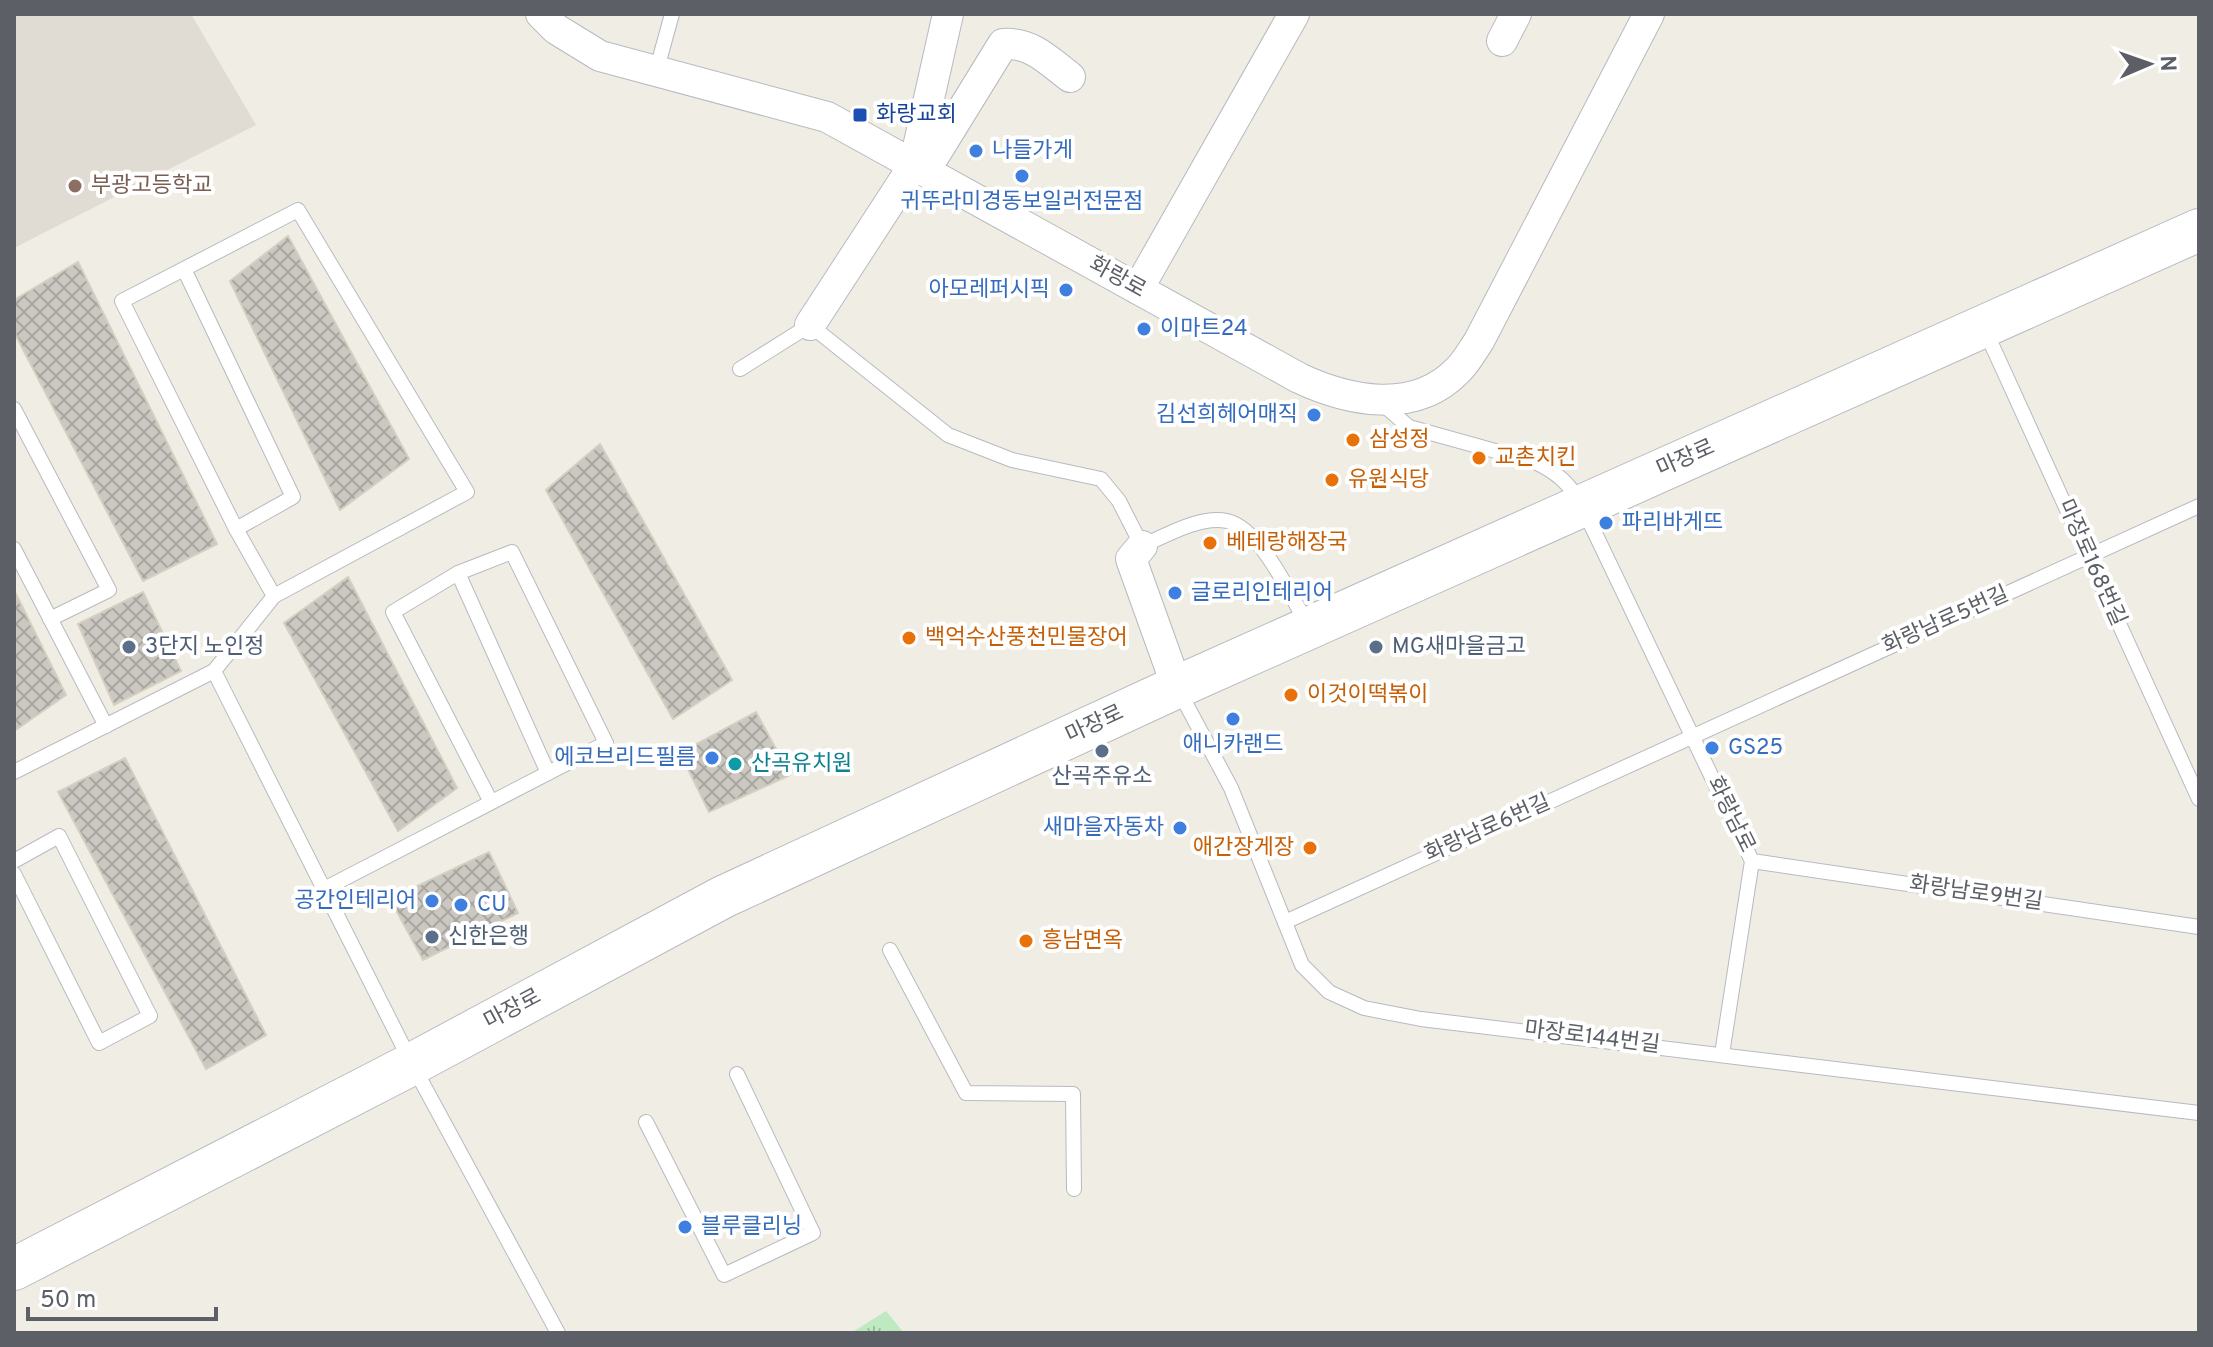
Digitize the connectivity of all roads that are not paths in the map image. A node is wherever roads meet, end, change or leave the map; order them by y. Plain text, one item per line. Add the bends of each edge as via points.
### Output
1 (541, 14) edge
2 (672, 14) edge
3 (948, 14) edge
4 (1294, 14) edge
5 (1516, 14) edge
6 (1649, 14) edge
7 (1502, 41) dead end
8 (656, 72) junction
9 (1070, 77) dead end
10 (914, 165) junction
11 (2199, 230) edge
12 (184, 269) junction
13 (1138, 289) junction
14 (810, 325) junction
15 (1984, 326) junction
16 (740, 369) dead end
17 (1378, 401) junction
18 (14, 409) edge
19 (1582, 506) junction
20 (2199, 506) edge
21 (236, 529) junction
22 (1142, 546) junction
23 (14, 549) edge
24 (2088, 556) junction
25 (458, 573) junction
26 (274, 596) junction
27 (50, 619) junction
28 (1309, 628) junction
29 (214, 671) junction
30 (1177, 687) junction
31 (106, 726) junction
32 (1692, 736) junction
33 (14, 772) edge
34 (548, 773) junction
35 (2199, 799) edge
36 (491, 802) junction
37 (14, 861) edge
38 (1752, 861) junction
39 (14, 874) edge
40 (324, 889) junction
41 (1285, 922) junction
42 (2199, 927) edge
43 (890, 950) dead end
44 (1722, 1054) junction
45 (412, 1064) junction
46 (737, 1074) dead end
47 (2199, 1113) edge
48 (646, 1122) dead end
49 (1074, 1189) dead end
50 (14, 1269) edge
51 (558, 1333) edge

1 - 8 street, 화랑로 via 600,56
2 - 8 lane
3 - 10 street
4 - 13 street
5 - 7 street
6 - 17 street, 화랑로 via 1479,341 1457,371 1430,391
8 - 10 street, 화랑로 via 827,117
9 - 10 street via 1036,50 1003,44 934,156
10 - 13 street, 화랑로
10 - 14 street
11 - 15 main road, 마장로
12 - 21 lane via 293,497
12 - 21 lane via 122,301
12 - 26 lane via 298,210 467,492
13 - 17 street, 화랑로 via 1299,378 1329,392
14 - 16 lane
14 - 22 lane via 948,435 1012,460 1101,479
15 - 19 main road, 마장로
15 - 24 lane, 마장로168번길
17 - 19 lane, 화랑남로 via 1409,427 1554,471
18 - 27 lane via 109,590
19 - 28 main road, 마장로
19 - 32 lane, 화랑남로
20 - 24 lane, 화랑남로5번길
21 - 26 lane
22 - 28 lane via 1189,527 1226,521 1247,532 1269,559
22 - 30 street via 1131,559
23 - 27 lane
24 - 32 lane, 화랑남로5번길
24 - 35 lane, 마장로168번길
25 - 34 lane
25 - 34 lane via 512,552 606,743
25 - 36 lane via 393,612
26 - 29 lane
27 - 31 lane
28 - 30 main road, 마장로
29 - 31 lane
29 - 40 lane
30 - 41 lane, 마장로144번길 via 1231,788
30 - 45 main road, 마장로 via 723,897
31 - 33 lane
32 - 38 lane, 화랑남로
32 - 41 lane, 화랑남로6번길
34 - 36 lane
36 - 40 lane
37 - 39 lane via 59,836 150,1016 99,1043
38 - 42 lane, 화랑남로9번길
38 - 44 lane, 화랑남로
40 - 45 lane
41 - 44 lane, 마장로144번길 via 1302,965 1329,992 1364,1008
43 - 49 lane via 966,1093 1073,1094
44 - 47 lane, 마장로144번길
45 - 50 main road, 마장로
45 - 51 lane
46 - 48 lane via 813,1233 724,1275

